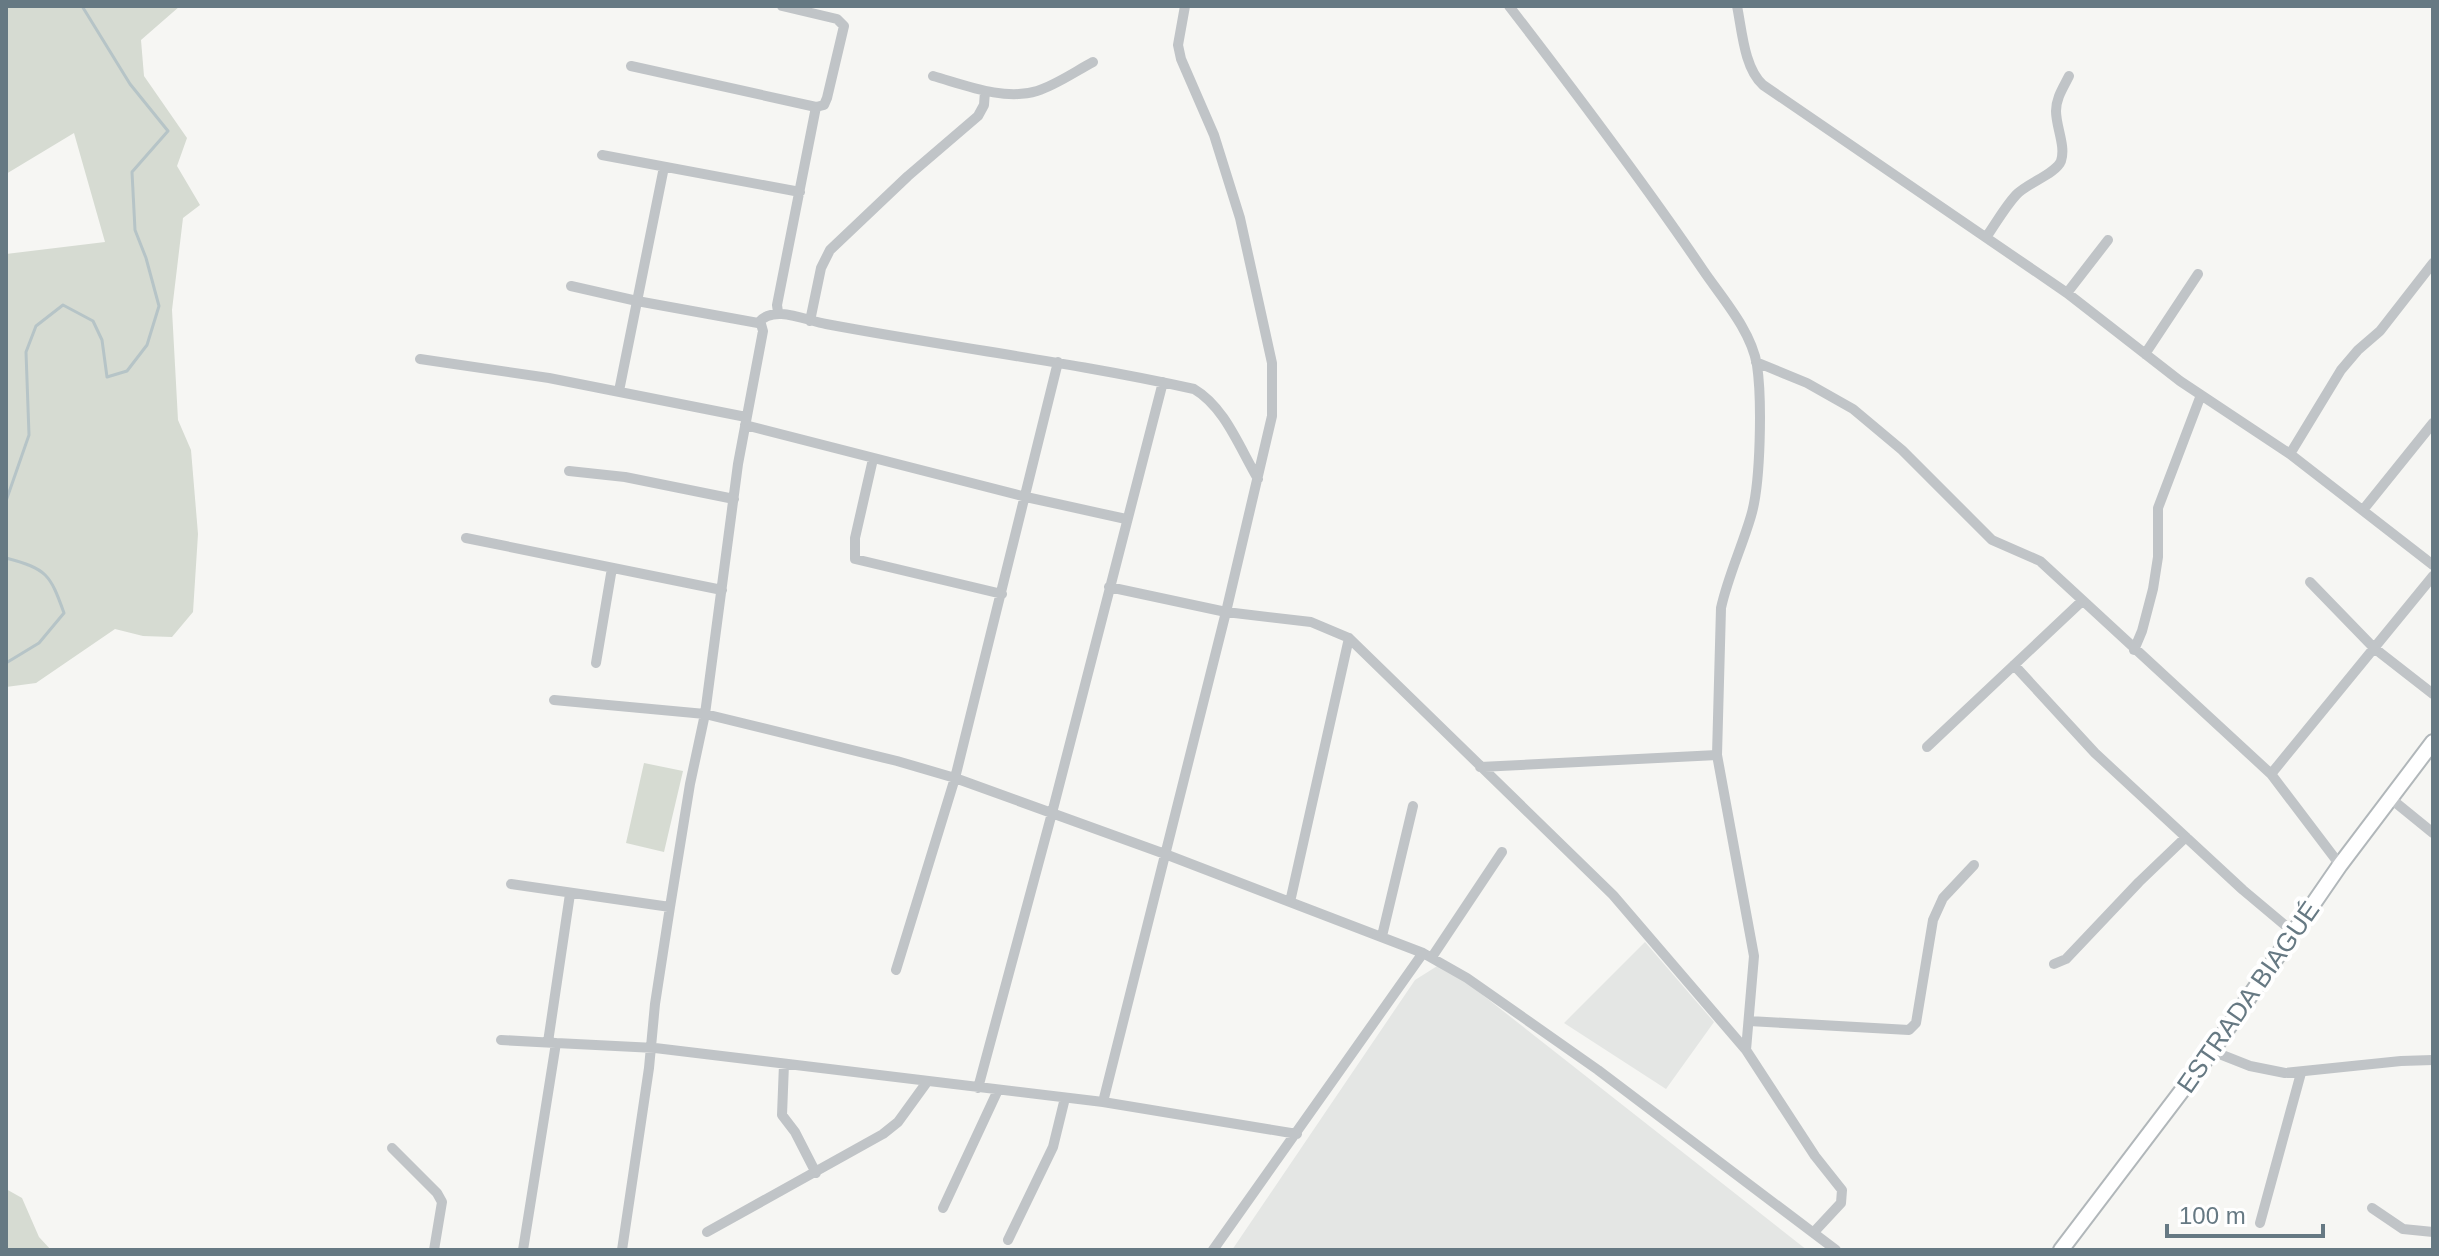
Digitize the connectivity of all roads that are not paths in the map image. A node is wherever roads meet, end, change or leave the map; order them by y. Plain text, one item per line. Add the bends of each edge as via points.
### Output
1 (782, 6) edge
2 (1185, 6) edge
3 (1509, 6) edge
4 (1737, 6) edge
5 (1093, 62) dead end
6 (631, 66) dead end
7 (933, 76) dead end
8 (2069, 76) dead end
9 (985, 91) junction
10 (816, 107) junction
11 (602, 155) dead end
12 (664, 167) junction
13 (800, 192) junction
14 (1987, 236) junction
15 (2108, 240) dead end
16 (2433, 263) edge
17 (2198, 274) dead end
18 (571, 286) dead end
19 (2067, 293) junction
20 (637, 301) junction
21 (778, 312) junction
22 (810, 321) junction
23 (758, 323) junction
24 (2145, 354) junction
25 (420, 359) dead end
26 (1058, 362) junction
27 (1756, 362) junction
28 (1163, 382) junction
29 (619, 391) junction
30 (2201, 395) junction
31 (746, 421) junction
32 (2433, 423) edge
33 (2290, 454) junction
34 (873, 459) junction
35 (569, 471) dead end
36 (1258, 479) junction
37 (1026, 497) junction
38 (734, 499) junction
39 (2363, 510) junction
40 (1126, 519) junction
41 (466, 538) dead end
42 (2433, 565) edge
43 (612, 568) junction
44 (2433, 576) edge
45 (2310, 582) dead end
46 (1109, 587) junction
47 (722, 590) junction
48 (1002, 594) junction
49 (2081, 602) junction
50 (1226, 612) junction
51 (1349, 638) junction
52 (2374, 648) junction
53 (2134, 650) junction
54 (596, 663) dead end
55 (2014, 665) junction
56 (2433, 694) edge
57 (554, 700) dead end
58 (705, 714) junction
59 (2433, 742) edge
60 (1927, 747) dead end
61 (1717, 755) junction
62 (1480, 767) junction
63 (2271, 774) junction
64 (955, 778) junction
65 (2390, 798) junction
66 (1413, 806) dead end
67 (1052, 813) junction
68 (2433, 833) edge
69 (2186, 837) junction
70 (1502, 852) dead end
71 (1165, 854) junction
72 (1974, 865) dead end
73 (2340, 865) junction
74 (511, 884) dead end
75 (570, 894) junction
76 (1290, 902) junction
77 (670, 907) junction
78 (2293, 932) junction
79 (1382, 936) junction
80 (1427, 955) junction
81 (2054, 964) dead end
82 (896, 970) dead end
83 (1749, 1021) junction
84 (501, 1040) dead end
85 (552, 1043) junction
86 (650, 1048) junction
87 (1746, 1050) junction
88 (2212, 1051) junction
89 (2433, 1060) edge
90 (784, 1064) junction
91 (2301, 1073) junction
92 (927, 1082) junction
93 (978, 1088) junction
94 (998, 1090) junction
95 (1065, 1098) junction
96 (1103, 1102) junction
97 (1297, 1134) junction
98 (392, 1148) dead end
99 (816, 1173) junction
100 (943, 1208) dead end
101 (2372, 1208) dead end
102 (2260, 1223) dead end
103 (707, 1232) dead end
104 (1814, 1232) junction
105 (2433, 1232) edge
106 (1008, 1240) dead end
107 (434, 1250) edge
108 (523, 1250) edge
109 (622, 1250) edge
110 (1213, 1250) edge
111 (1836, 1250) edge
112 (2061, 1250) edge

1 - 10 street via 837,19 844,26 827,98
2 - 36 street via 1178,45 1181,59 1214,135 1235,203 1272,363 1272,416
3 - 27 street via 1673,226 1736,318
4 - 14 street via 1758,81
5 - 9 street via 1039,91
6 - 10 street
7 - 9 street
8 - 14 street via 2057,101 2060,163 2016,195
9 - 22 street via 978,116 830,250
10 - 13 street
11 - 12 street
12 - 13 street
12 - 20 street
13 - 21 street
14 - 19 street
15 - 19 street
16 - 33 street via 2380,331 2341,370
17 - 24 street
18 - 20 street
19 - 24 street
20 - 23 street
20 - 29 street
21 - 22 street
21 - 23 street via 764,315
22 - 26 street
23 - 31 street via 763,341
24 - 30 street
25 - 29 street
26 - 28 street
26 - 37 street
27 - 49 street via 1853,409 1992,540 2040,561
27 - 61 street via 1756,490 1721,608
28 - 36 street via 1194,389 1209,399
28 - 40 street
29 - 31 street
30 - 33 street
30 - 53 street via 2158,508 2153,589
31 - 34 street
31 - 38 street
32 - 39 street
33 - 39 street
34 - 37 street
34 - 48 street via 855,559
35 - 38 street
36 - 50 street
37 - 40 street
37 - 48 street
38 - 47 street
39 - 42 street
40 - 46 street
41 - 43 street
43 - 47 street
43 - 54 street
44 - 52 street
45 - 52 street
46 - 50 street
46 - 67 street
47 - 58 street
48 - 64 street
49 - 53 street
49 - 55 street
50 - 51 street via 1311,622
50 - 71 street
51 - 62 street
51 - 76 street
52 - 56 street
52 - 63 street
53 - 63 street
55 - 60 street
55 - 69 street via 2095,753
57 - 58 street
58 - 64 street
58 - 77 street
59 - 65 main road, ESTRADA BIAGUÉ
61 - 62 street
61 - 83 street via 1752,935
62 - 87 street via 1613,895
63 - 73 street
64 - 67 street
64 - 82 street
65 - 68 street
65 - 73 main road, ESTRADA BIAGUÉ
66 - 79 street
67 - 71 street
67 - 93 street
69 - 78 street
69 - 81 street via 2066,959
70 - 80 street
71 - 76 street
71 - 96 street
72 - 83 street via 1938,907 1916,1023 1909,1030
73 - 78 main road, ESTRADA BIAGUÉ
74 - 75 street
75 - 77 street
75 - 85 street
76 - 79 street
77 - 86 street
78 - 88 main road, ESTRADA BIAGUÉ
79 - 80 street
80 - 97 street
80 - 104 street via 1598,1070
83 - 87 street
84 - 85 street
85 - 86 street
85 - 108 street
86 - 90 street
86 - 109 street
87 - 104 street via 1842,1190 1841,1203
88 - 91 street via 2250,1066
88 - 112 main road, ESTRADA BIAGUÉ
89 - 91 street
90 - 92 street
90 - 99 street via 782,1115
91 - 102 street
92 - 93 street
92 - 99 street via 891,1128
93 - 94 street
94 - 95 street
94 - 100 street
95 - 96 street
95 - 106 street via 1053,1147
96 - 97 street
97 - 110 street
98 - 107 street via 442,1202
99 - 103 street
101 - 105 street via 2403,1229
104 - 111 street

